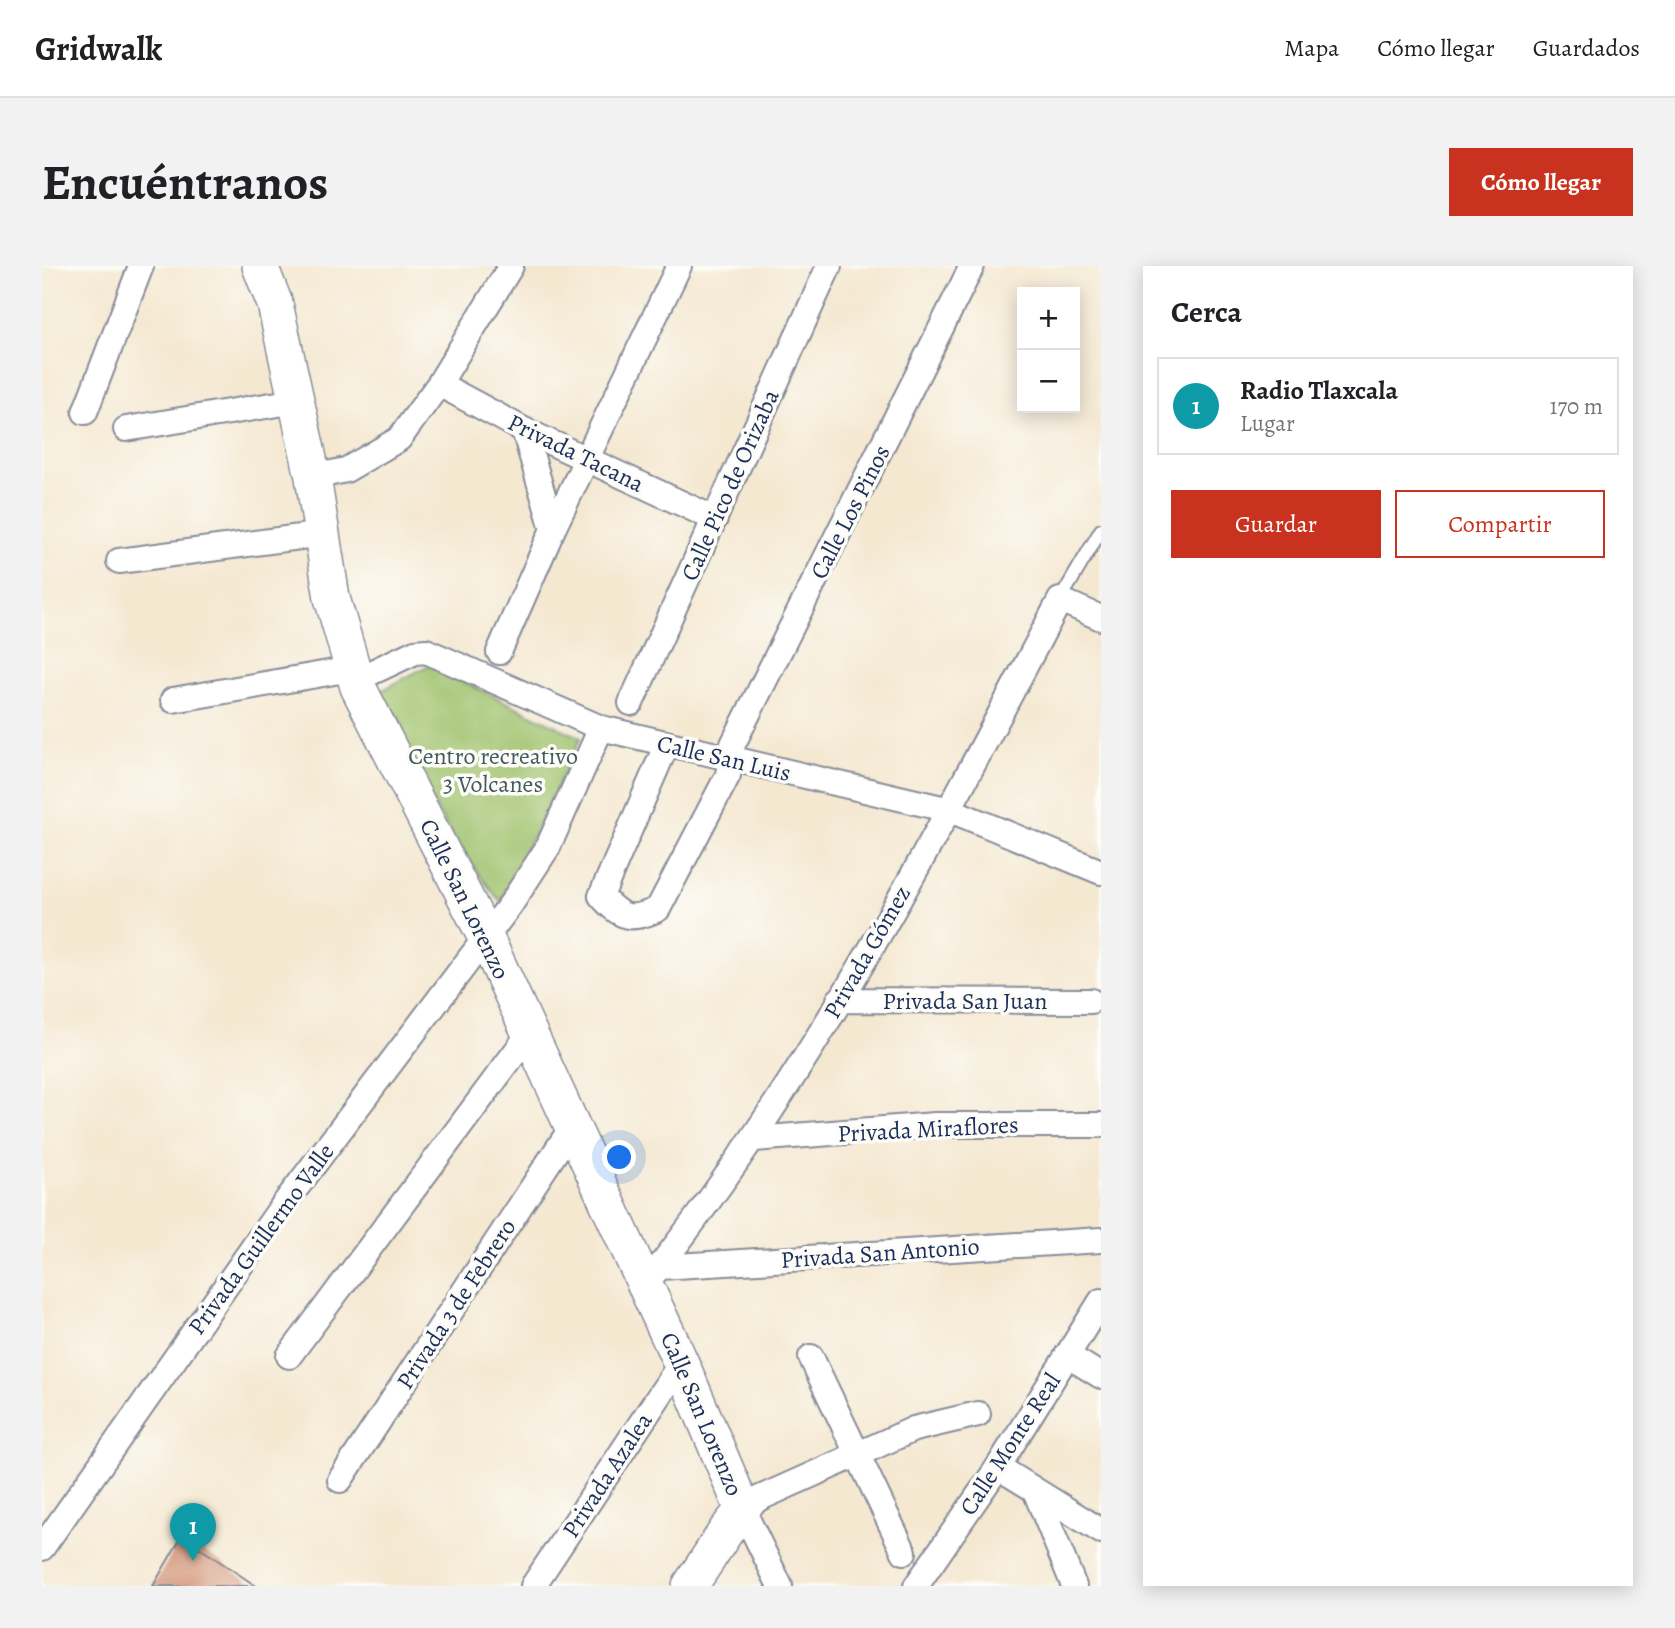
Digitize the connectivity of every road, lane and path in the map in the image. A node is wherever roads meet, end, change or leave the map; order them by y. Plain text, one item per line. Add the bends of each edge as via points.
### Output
1 (141, 266) edge
2 (260, 266) edge
3 (512, 266) edge
4 (679, 266) edge
5 (829, 266) edge
6 (972, 266) edge
7 (439, 384) junction
8 (296, 401) junction
9 (85, 412) dead end
10 (126, 429) dead end
11 (524, 430) junction
12 (587, 460) junction
13 (313, 477) junction
14 (715, 519) junction
15 (553, 528) junction
16 (1101, 530) edge
17 (323, 534) junction
18 (119, 561) dead end
19 (1060, 600) junction
20 (1101, 618) edge
21 (499, 652) dead end
22 (354, 673) junction
23 (173, 700) dead end
24 (631, 703) dead end
25 (601, 728) junction
26 (666, 746) junction
27 (730, 759) junction
28 (950, 810) junction
29 (1101, 872) edge
30 (485, 936) junction
31 (839, 1000) junction
32 (1091, 1001) dead end
33 (529, 1034) junction
34 (1101, 1125) edge
35 (572, 1127) junction
36 (754, 1139) junction
37 (1101, 1240) edge
38 (652, 1276) junction
39 (1101, 1301) edge
40 (1067, 1354) junction
41 (289, 1356) dead end
42 (811, 1357) dead end
43 (681, 1363) junction
44 (1101, 1376) edge
45 (978, 1413) dead end
46 (856, 1453) junction
47 (998, 1466) junction
48 (340, 1480) dead end
49 (1036, 1493) junction
50 (743, 1510) junction
51 (1101, 1531) edge
52 (42, 1548) edge
53 (904, 1552) dead end
54 (920, 1584) edge
55 (533, 1586) edge
56 (690, 1586) edge
57 (780, 1586) edge
58 (1074, 1586) edge

1 - 9 street
2 - 8 street, Calle San Lorenzo via 275,304
3 - 7 street
4 - 12 street
5 - 14 street, Calle Pico de Orizaba
6 - 27 street, Calle Los Pinos via 733,744
7 - 11 street, Privada Tacana
7 - 13 street via 392,444 346,470
8 - 10 street
8 - 13 street, Calle San Lorenzo
11 - 12 street, Privada Tacana
11 - 15 street
12 - 14 street, Privada Tacana
12 - 15 street
13 - 17 street, Calle San Lorenzo
14 - 24 street, Calle Pico de Orizaba
15 - 21 street
16 - 19 lane, Privada Gómez
17 - 18 street
17 - 22 street, Calle San Lorenzo via 332,598
19 - 20 street
19 - 28 street, Privada Gómez
22 - 23 street, Calle San Luis via 340,671
22 - 25 street, Calle San Luis via 366,675 426,651
22 - 30 street, Calle San Lorenzo via 368,710
25 - 26 street, Calle San Luis
25 - 30 street, Privada Guillermo Valle via 548,846
26 - 27 street, Calle San Luis
26 - 27 street, Calle Los Pinos via 601,896 618,913 640,917 658,909 728,775
27 - 28 street, Calle San Luis
28 - 29 street, Calle San Luis
28 - 31 street, Privada Gómez
30 - 33 street, Calle San Lorenzo
30 - 52 street, Privada Guillermo Valle via 278,1212
31 - 32 street, Privada San Juan
31 - 36 street, Privada Gómez
33 - 35 street, Calle San Lorenzo
33 - 41 street
34 - 36 street, Privada Miraflores via 935,1125
35 - 38 street, Calle San Lorenzo
35 - 48 street, Privada 3 de Febrero
36 - 38 street, Privada Gómez
37 - 38 street, Privada San Antonio
38 - 43 street, Calle San Lorenzo
39 - 40 street, Calle Monte Real
40 - 44 street
40 - 47 street, Calle Monte Real
42 - 46 street
43 - 50 street, Calle San Lorenzo
43 - 55 street, Privada Azalea
45 - 46 street via 914,1429
46 - 50 street
46 - 53 street
47 - 49 street
47 - 54 street, Calle Monte Real
49 - 51 street
49 - 58 street
50 - 56 street
50 - 57 street

